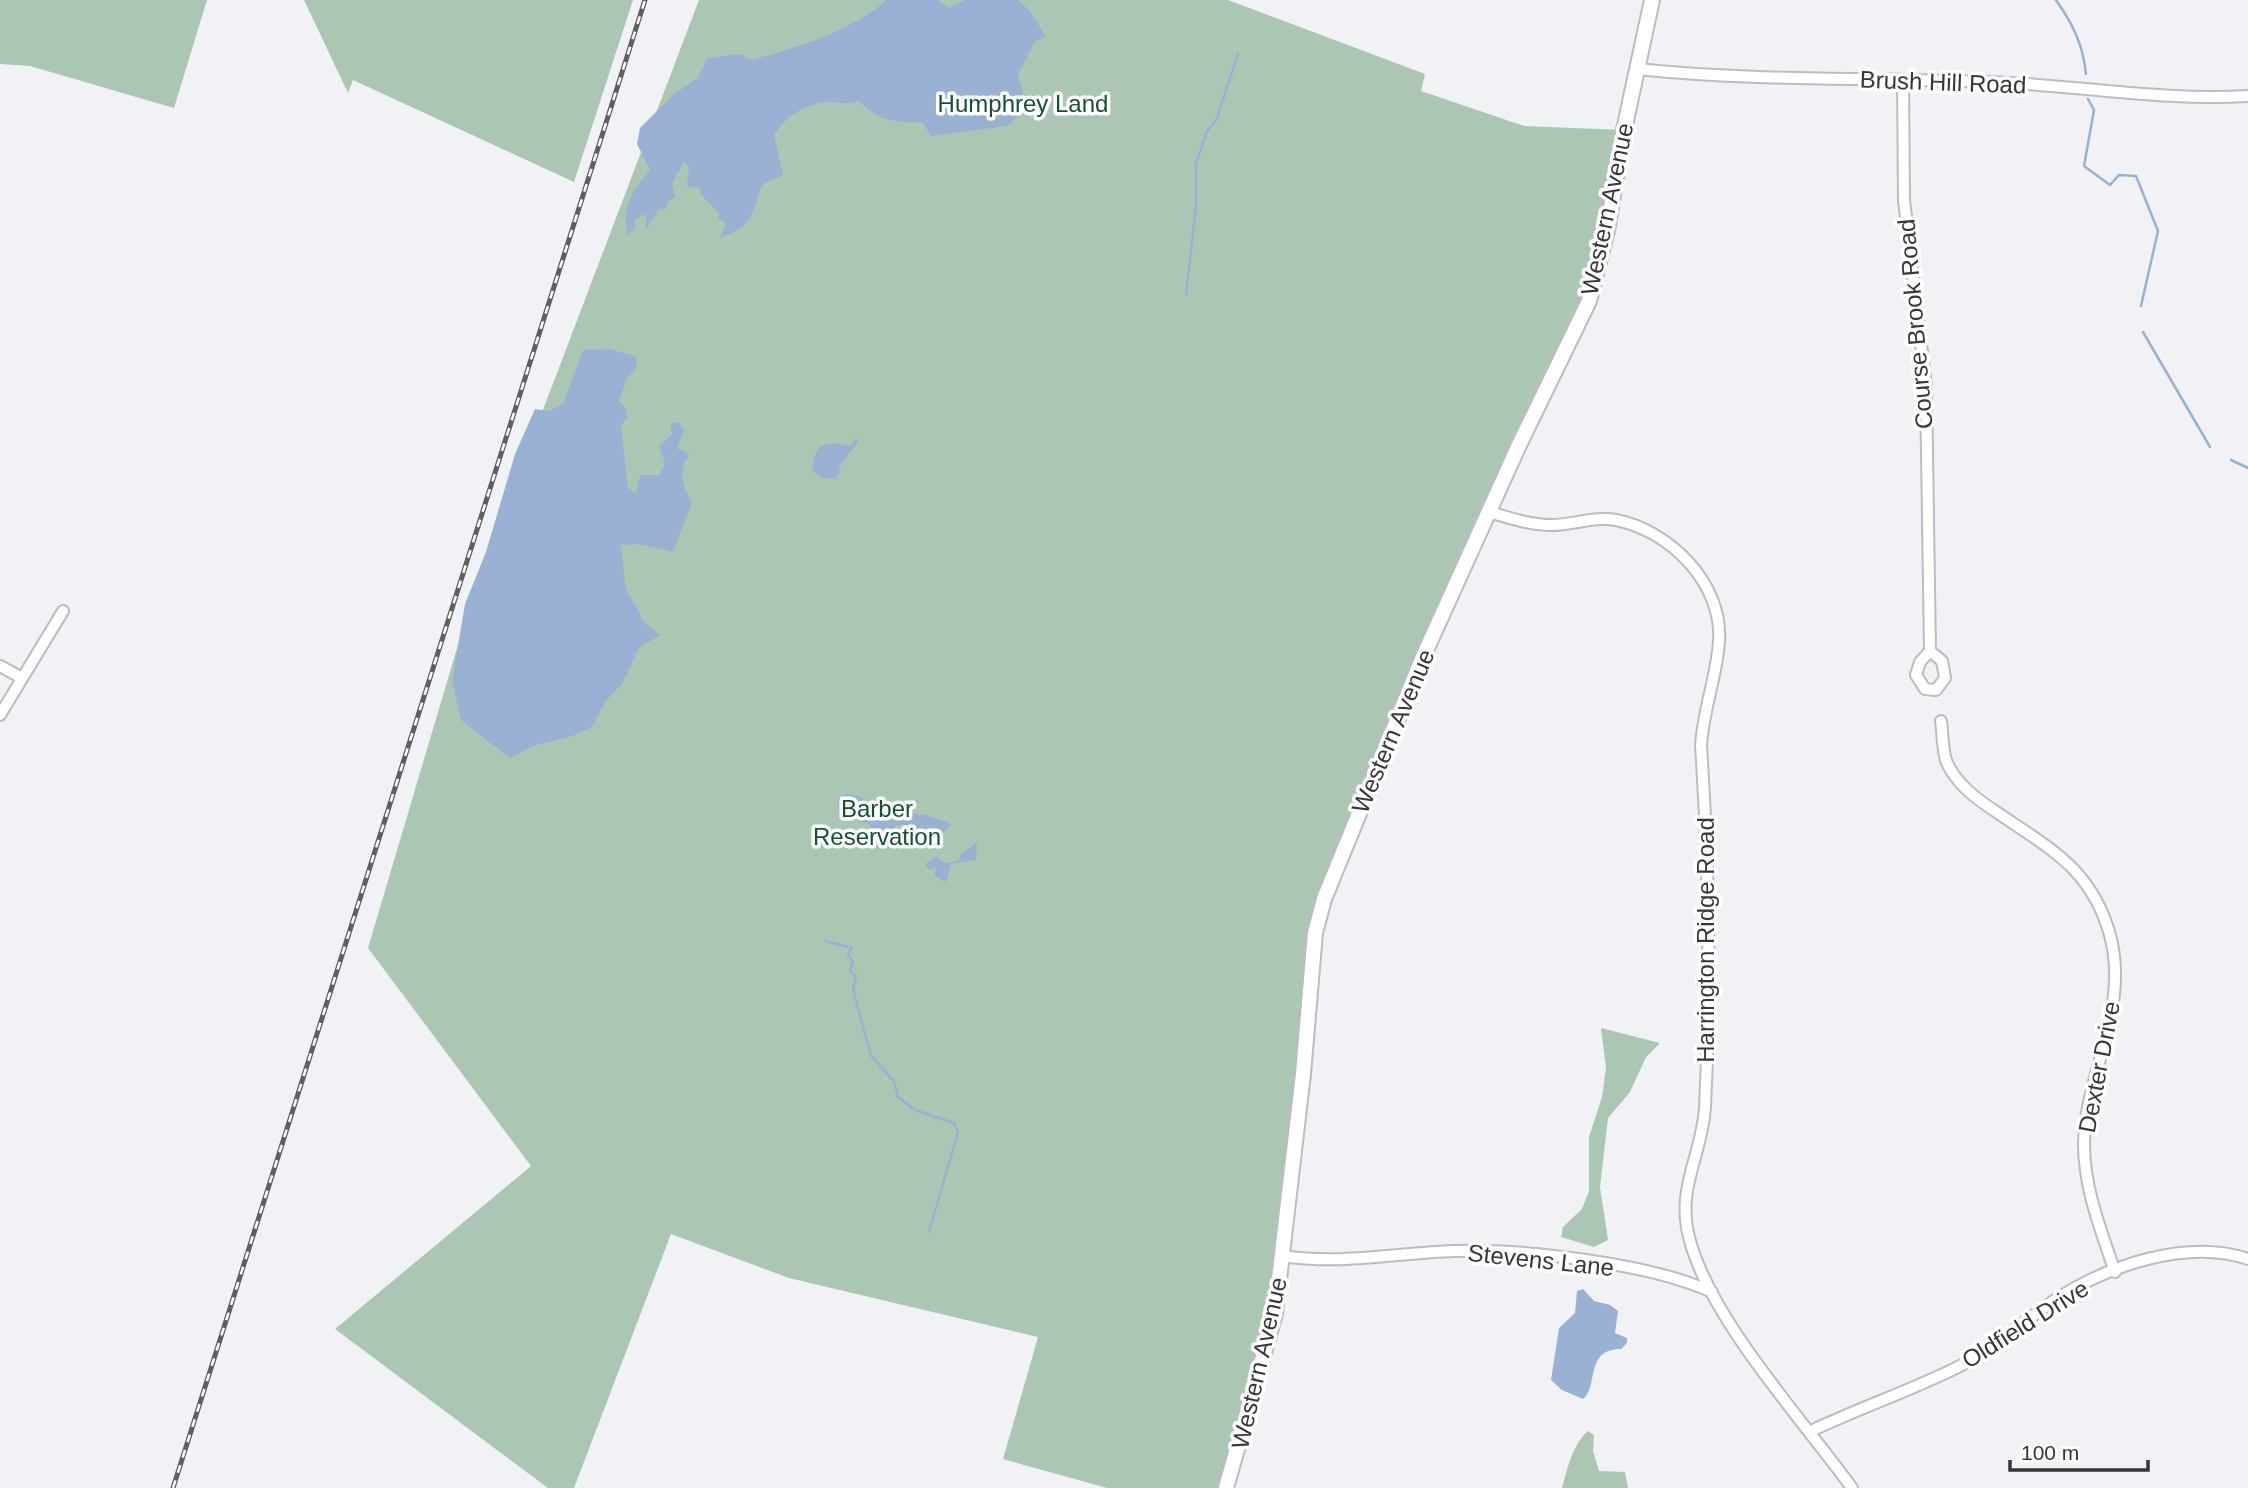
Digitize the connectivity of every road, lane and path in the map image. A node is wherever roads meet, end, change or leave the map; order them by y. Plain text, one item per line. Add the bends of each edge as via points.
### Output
1 (1652, 0) edge
2 (1637, 69) junction
3 (1903, 80) junction
4 (2248, 96) edge
5 (1489, 512) junction
6 (63, 611) dead end
7 (1930, 651) dead end
8 (0, 666) edge
9 (22, 678) junction
10 (0, 715) edge
11 (1941, 721) dead end
12 (1283, 1256) junction
13 (2248, 1259) edge
14 (2115, 1272) junction
15 (1712, 1292) junction
16 (1811, 1431) junction
17 (1226, 1488) edge
18 (1852, 1488) edge

1 - 2 street, Western Avenue
2 - 3 street, Brush Hill Road
2 - 5 street, Western Avenue via 1589,301
3 - 4 street, Brush Hill Road via 2010,83 2202,99
3 - 7 street, Course Brook Road via 1904,200 1926,386
5 - 12 street, Western Avenue via 1423,657 1324,899 1309,984 1304,1074
5 - 15 street, Harrington Ridge Road via 1535,524 1617,520 1656,536 1675,547 1698,575 1719,626 1701,746 1708,912 1705,1110 1684,1198 1690,1241
6 - 9 street
8 - 9 street
9 - 10 street
11 - 14 street, Dexter Drive via 1945,759 1956,779 2085,879 2110,936 2115,985 2107,1045 2084,1141 2087,1185
12 - 15 street, Stevens Lane via 1332,1261 1450,1251 1514,1253 1649,1272
12 - 17 street, Western Avenue via 1265,1356
13 - 14 street, Oldfield Drive via 2194,1252
14 - 16 street, Oldfield Drive via 2084,1283 1958,1367
15 - 16 street, Harrington Ridge Road
16 - 18 street, Harrington Ridge Road

